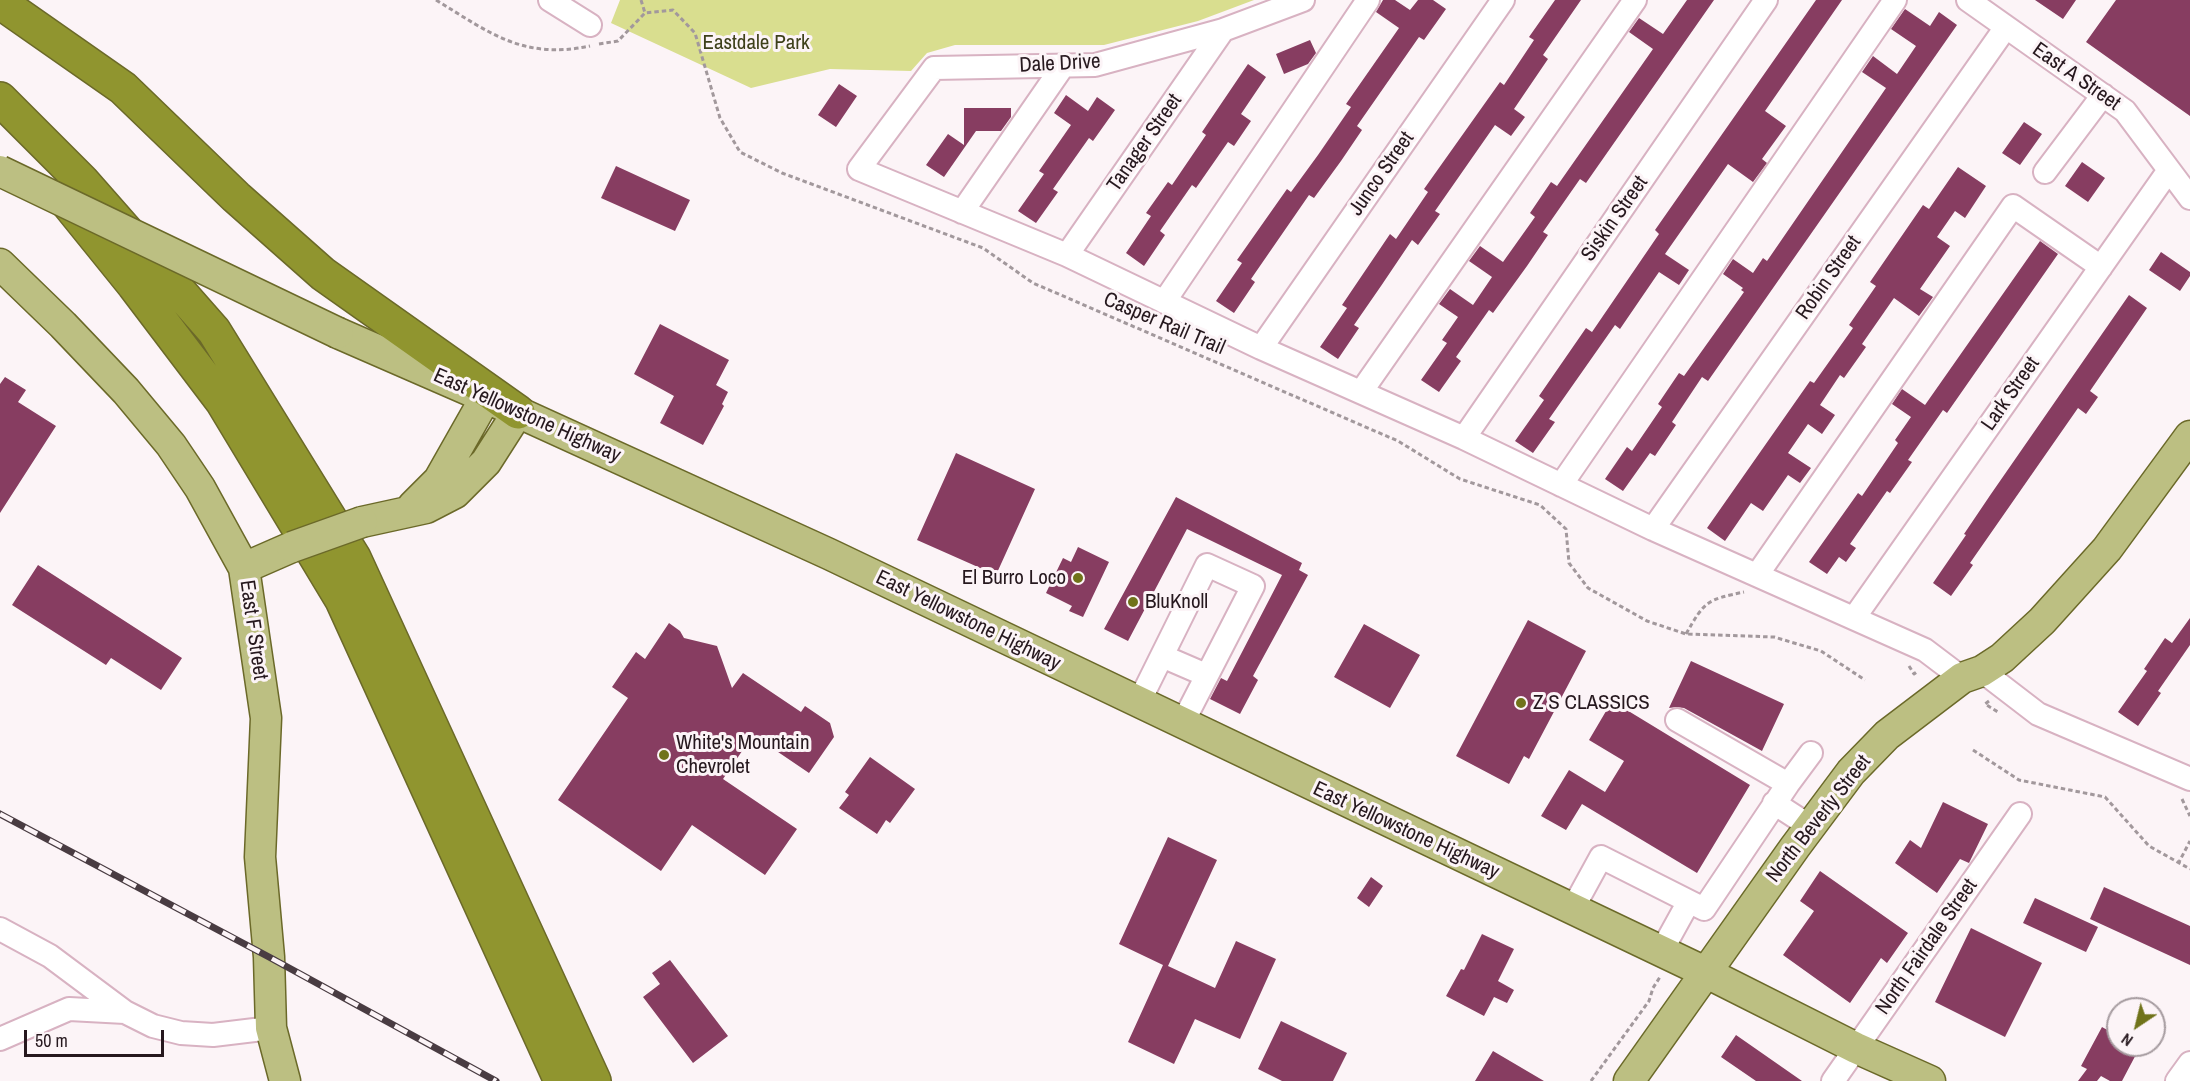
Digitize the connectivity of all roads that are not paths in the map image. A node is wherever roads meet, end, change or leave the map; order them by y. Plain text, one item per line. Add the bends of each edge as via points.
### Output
1 (550, 0) edge
2 (1303, 0) edge
3 (1368, 0) edge
4 (1503, 0) edge
5 (1635, 0) edge
6 (1766, 0) edge
7 (1895, 0) edge
8 (1968, 0) edge
9 (0, 2) edge
10 (590, 25) dead end
11 (2006, 27) junction
12 (1223, 30) junction
13 (1063, 66) junction
14 (2103, 95) junction
15 (0, 99) edge
16 (0, 129) edge
17 (2169, 170) junction
18 (0, 171) edge
19 (2045, 172) dead end
20 (2190, 198) edge
21 (962, 212) junction
22 (1066, 255) junction
23 (0, 264) edge
24 (2101, 267) junction
25 (1164, 302) junction
26 (1261, 348) junction
27 (1361, 392) junction
28 (486, 397) junction
29 (518, 412) junction
30 (2190, 436) edge
31 (1464, 438) junction
32 (1561, 484) junction
33 (409, 510) junction
34 (1653, 529) junction
35 (244, 568) junction
36 (1753, 583) junction
37 (1854, 618) junction
38 (1162, 656) junction
39 (1206, 675) junction
40 (1972, 675) junction
41 (1139, 702) junction
42 (1677, 720) dead end
43 (1182, 724) junction
44 (1811, 753) dead end
45 (2190, 779) edge
46 (1788, 784) junction
47 (1774, 803) junction
48 (2020, 814) dead end
49 (1811, 827) junction
50 (1688, 903) junction
51 (1572, 910) junction
52 (0, 929) edge
53 (1667, 955) junction
54 (1705, 972) junction
55 (125, 1012) junction
56 (271, 1028) junction
57 (0, 1039) edge
58 (1856, 1048) junction
59 (2190, 1063) edge
60 (285, 1081) edge
61 (561, 1081) edge
62 (594, 1081) edge
63 (1629, 1081) edge
64 (1833, 1081) edge
65 (1930, 1081) edge
66 (2177, 1081) edge

1 - 10 street
2 - 12 street, Dale Drive
3 - 25 street
4 - 26 street, Junco Street
5 - 27 street
6 - 31 street, Siskin Street
7 - 32 street
8 - 11 street, East A Street
9 - 29 highway via 123,88 323,274
11 - 14 street, East A Street
11 - 34 street, Robin Street
12 - 13 street, Dale Drive via 1095,65
12 - 22 street, Tanager Street
13 - 21 street
13 - 21 street, Dale Drive via 934,68 859,169
14 - 17 street, East A Street via 2125,111
14 - 19 street
15 - 62 highway via 82,181 214,331 354,558
16 - 61 highway via 32,159 222,401 342,600
17 - 20 street, East A Street
17 - 24 street, Lark Street
18 - 28 main road, East Yellowstone Highway, bridge via 338,333
21 - 22 street
22 - 25 street
23 - 35 main road, East F Street via 126,391 171,445
24 - 36 street via 2013,206
24 - 37 street, Lark Street
25 - 26 street
26 - 27 street
27 - 31 street
28 - 29 main road, East Yellowstone Highway
28 - 33 main road via 440,480
29 - 33 main road via 486,462 455,494 426,508
29 - 41 main road, East Yellowstone Highway
30 - 40 main road, North Beverly Street via 2078,583 2010,651
31 - 32 street
32 - 34 street
33 - 35 main road, bridge via 362,522
34 - 36 street
35 - 56 main road, East F Street via 266,718 260,857
36 - 37 street
37 - 40 street
38 - 39 street
38 - 39 street via 1207,565 1253,586
38 - 41 street
39 - 43 street
40 - 45 street via 2038,714
40 - 49 main road, North Beverly Street via 1887,735 1851,772
41 - 43 main road, East Yellowstone Highway
42 - 46 street
43 - 51 main road, East Yellowstone Highway
44 - 46 street
46 - 47 street
47 - 49 street
47 - 50 street via 1704,909
48 - 58 street, North Fairdale Street
49 - 54 main road, North Beverly Street
50 - 51 street via 1600,857
50 - 53 street
51 - 53 main road, East Yellowstone Highway
52 - 55 street via 50,956
53 - 54 main road, East Yellowstone Highway
54 - 58 main road, East Yellowstone Highway
54 - 63 main road, North Beverly Street
55 - 56 street via 153,1026 181,1033 213,1035
55 - 57 street via 69,1009
56 - 60 main road, East F Street
58 - 64 street, North Fairdale Street
58 - 65 main road, East Yellowstone Highway
59 - 66 street

